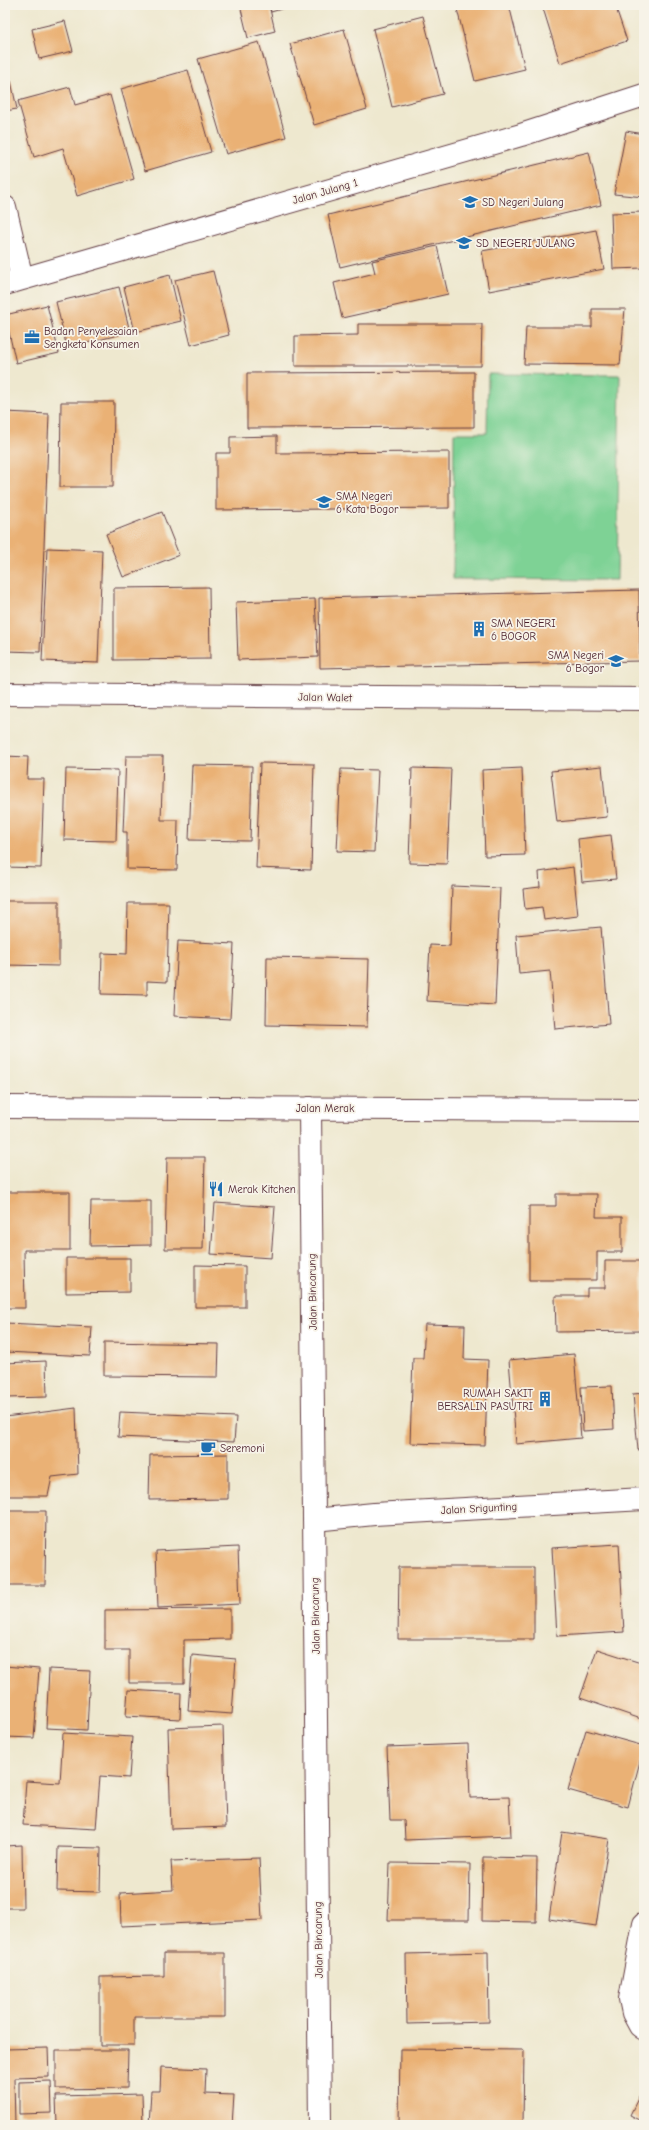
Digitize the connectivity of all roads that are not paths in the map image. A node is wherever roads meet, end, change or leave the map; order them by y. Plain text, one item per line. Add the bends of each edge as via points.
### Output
1 (644, 95) edge
2 (5, 207) edge
3 (14, 281) edge
4 (5, 694) edge
5 (644, 699) edge
6 (5, 1107) edge
7 (310, 1108) junction
8 (644, 1110) edge
9 (644, 1499) edge
10 (314, 1520) junction
11 (644, 1924) edge
12 (644, 2029) edge
13 (320, 2125) edge

1 - 3 street, Jalan Julang 1 via 521,135
2 - 3 street
4 - 5 street, Jalan Walet
6 - 7 street, Jalan Merak
7 - 8 street, Jalan Merak
7 - 10 street, Jalan Bincarung
9 - 10 street, Jalan Srigunting
10 - 13 street, Jalan Bincarung
11 - 12 street via 630,1999 633,2013

